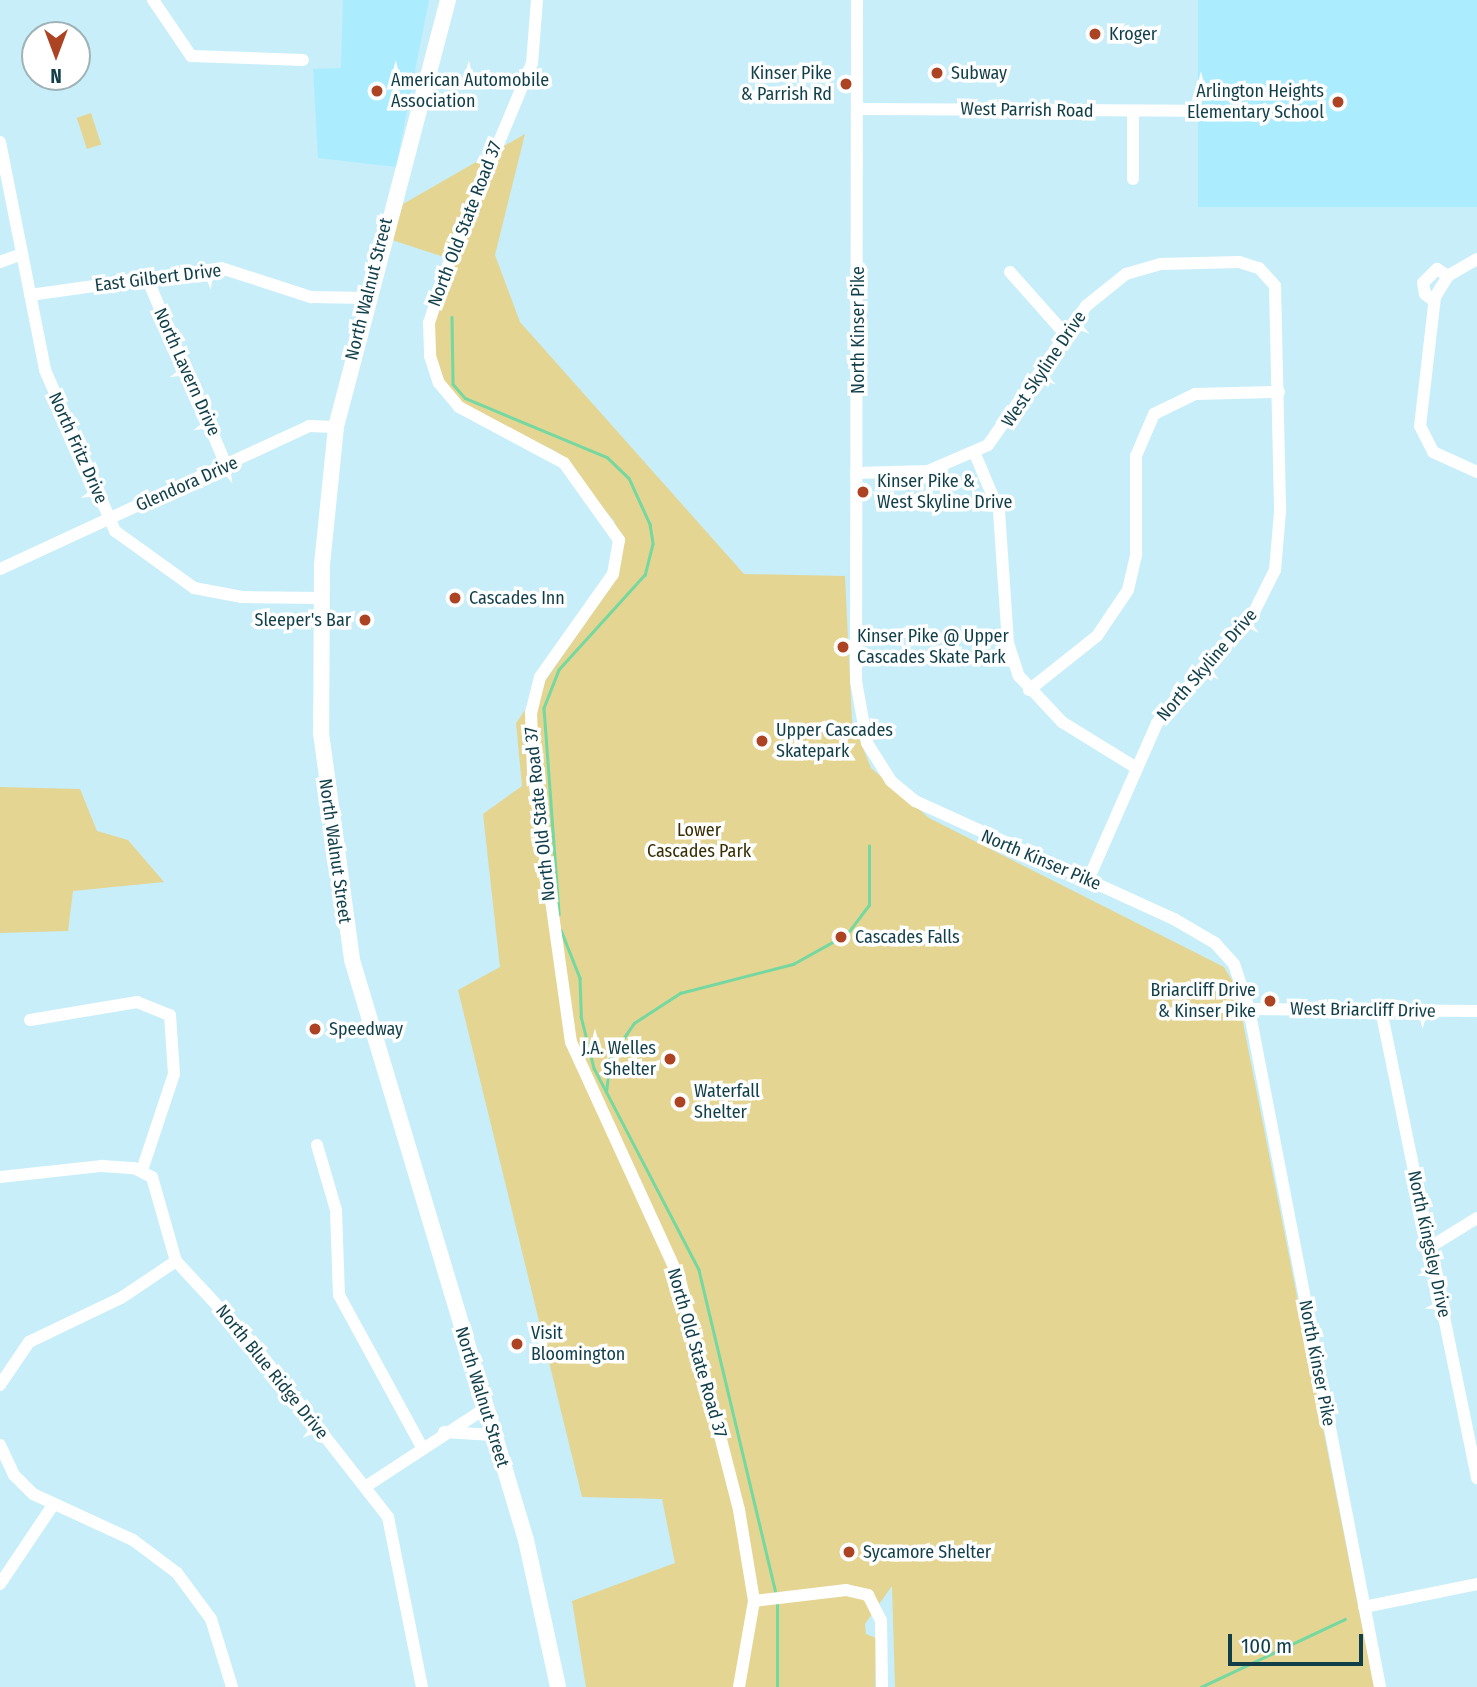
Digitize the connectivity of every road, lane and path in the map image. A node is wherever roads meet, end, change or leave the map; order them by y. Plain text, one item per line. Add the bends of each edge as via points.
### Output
1 (153, 0) edge
2 (448, 0) edge
3 (537, 0) edge
4 (858, 0) edge
5 (303, 60) dead end
6 (859, 108) junction
7 (1194, 111) dead end
8 (1133, 112) junction
9 (0, 142) edge
10 (1133, 179) dead end
11 (22, 254) junction
12 (1477, 259) edge
13 (0, 262) edge
14 (1010, 272) dead end
15 (1268, 275) joint
16 (146, 278) junction
17 (30, 295) junction
18 (366, 298) junction
19 (1065, 334) junction
20 (1279, 392) junction
21 (336, 428) junction
22 (975, 454) junction
23 (227, 467) junction
24 (1477, 472) edge
25 (856, 473) junction
26 (109, 519) junction
27 (0, 569) edge
28 (321, 598) junction
29 (1029, 690) junction
30 (1135, 767) junction
31 (1088, 880) junction
32 (1249, 1009) junction
33 (1381, 1010) junction
34 (1477, 1011) edge
35 (30, 1020) dead end
36 (317, 1145) dead end
37 (142, 1170) junction
38 (0, 1177) edge
39 (1477, 1218) edge
40 (1430, 1247) junction
41 (176, 1261) junction
42 (0, 1385) edge
43 (484, 1409) junction
44 (444, 1432) junction
45 (493, 1435) junction
46 (0, 1446) edge
47 (423, 1449) junction
48 (1477, 1478) edge
49 (365, 1487) junction
50 (53, 1505) junction
51 (0, 1584) edge
52 (1477, 1584) edge
53 (754, 1601) junction
54 (1364, 1607) junction
55 (232, 1687) edge
56 (422, 1687) edge
57 (558, 1687) edge
58 (739, 1687) edge
59 (882, 1687) edge
60 (1380, 1687) edge

1 - 5 street via 191,56
2 - 18 main road, North Walnut Street
3 - 53 street, North Old State Road 37 via 532,63 450,259 429,323 430,356 439,383 458,407 564,463 619,540 613,574 563,640 534,698 530,735 547,891 577,1061 685,1295 739,1510
4 - 6 street, North Kinser Pike
6 - 8 street, West Parrish Road
6 - 25 street, North Kinser Pike
7 - 8 street, West Parrish Road
8 - 10 street
9 - 11 street, North Fritz Drive
11 - 13 street
11 - 17 street, North Fritz Drive
12 - 24 street via 1448,276 1437,269 1423,284 1424,295 1434,301 1421,433 1439,456
14 - 19 street
15 - 19 street, West Skyline Drive via 1239,262 1149,266 1101,290
15 - 20 street, North Skyline Drive via 1279,299
16 - 17 street, East Gilbert Drive
16 - 18 street, East Gilbert Drive via 232,269 319,299
16 - 23 street, North Lavern Drive
17 - 26 street, North Fritz Drive via 45,370
18 - 21 main road, North Walnut Street
19 - 22 street, West Skyline Drive via 1009,424
20 - 29 street via 1195,394 1154,414 1136,456 1136,554 1128,590 1097,636
20 - 30 street, North Skyline Drive via 1279,539 1270,583 1241,628 1170,703
21 - 23 street, Glendora Drive via 309,426
21 - 28 main road, North Walnut Street
22 - 25 street, West Skyline Drive via 928,471
22 - 29 street via 999,511 1008,643
23 - 26 street, Glendora Drive
25 - 31 street, North Kinser Pike via 857,700 872,753 915,801
26 - 27 street, Glendora Drive
26 - 28 street, North Fritz Drive via 127,542 194,588 242,597
28 - 43 main road, North Walnut Street via 326,790 352,960
29 - 30 street via 1062,722
30 - 31 street, North Skyline Drive
31 - 32 street, North Kinser Pike via 1215,943 1240,975
32 - 33 street, West Briarcliff Drive
32 - 54 street, North Kinser Pike
33 - 34 street, West Briarcliff Drive
33 - 40 street, North Kingsley Drive
35 - 37 street via 137,1002 170,1015 174,1074
36 - 47 street via 336,1210 339,1295
37 - 38 street via 80,1167
37 - 41 street via 158,1187
39 - 40 street
40 - 48 street, North Kingsley Drive
41 - 42 street via 121,1298 29,1342
41 - 49 street, North Blue Ridge Drive via 252,1343
43 - 44 street
43 - 45 main road, North Walnut Street
44 - 45 street
44 - 47 street
45 - 57 main road, North Walnut Street via 539,1588
46 - 50 street via 22,1485
47 - 49 street
49 - 56 street, North Blue Ridge Drive via 396,1534
50 - 51 street
50 - 55 street via 133,1540 177,1573 211,1619
52 - 54 street
53 - 58 street, North Old State Road 37
53 - 59 street via 846,1590 868,1595 881,1620
54 - 60 street, North Kinser Pike

